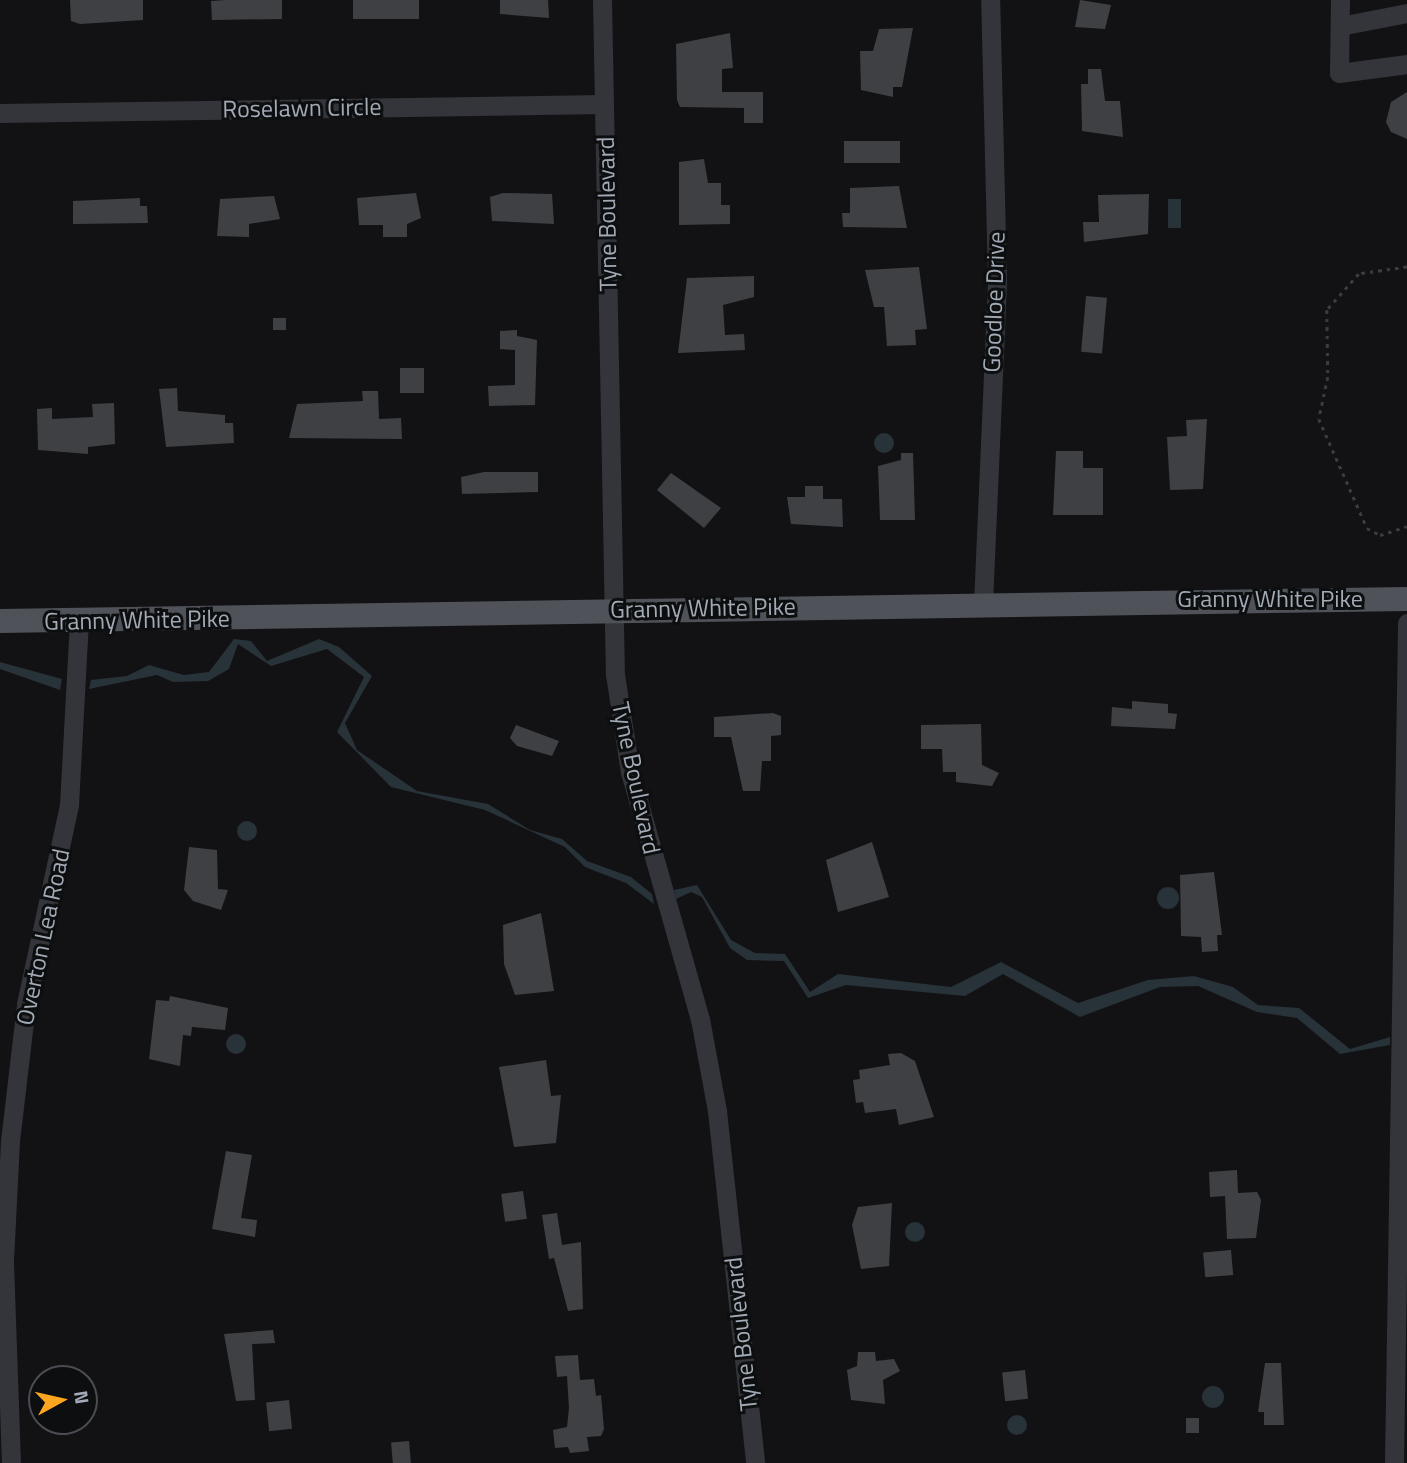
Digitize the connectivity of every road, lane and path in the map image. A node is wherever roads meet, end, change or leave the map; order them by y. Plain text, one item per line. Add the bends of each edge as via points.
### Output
1 (602, 0) edge
2 (990, 0) edge
3 (1340, 0) edge
4 (1407, 13) edge
5 (1340, 26) junction
6 (1407, 64) edge
7 (604, 104) junction
8 (0, 113) edge
9 (1407, 267) edge
10 (1407, 526) edge
11 (1407, 598) edge
12 (983, 604) junction
13 (612, 609) junction
14 (0, 621) edge
15 (79, 621) junction
16 (1407, 623) edge
17 (1403, 1087) edge
18 (3, 1193) edge
19 (10, 1463) edge
20 (755, 1463) edge
21 (1394, 1463) edge

1 - 7 street, Tyne Boulevard
2 - 12 street, Goodloe Drive via 997,279
3 - 5 street
4 - 5 street
5 - 6 street via 1339,73
7 - 8 street, Roselawn Circle
7 - 13 street, Tyne Boulevard
9 - 10 path via 1359,274 1327,310 1328,377 1320,419 1367,528 1380,535
11 - 12 main road, Granny White Pike
12 - 13 main road, Granny White Pike
13 - 15 main road, Granny White Pike
13 - 20 street, Tyne Boulevard via 626,755 699,1019 718,1111
14 - 15 main road, Granny White Pike
15 - 18 street, Overton Lea Road via 71,785 26,1004
16 - 17 street
17 - 21 street
18 - 19 street, Overton Lea Road

